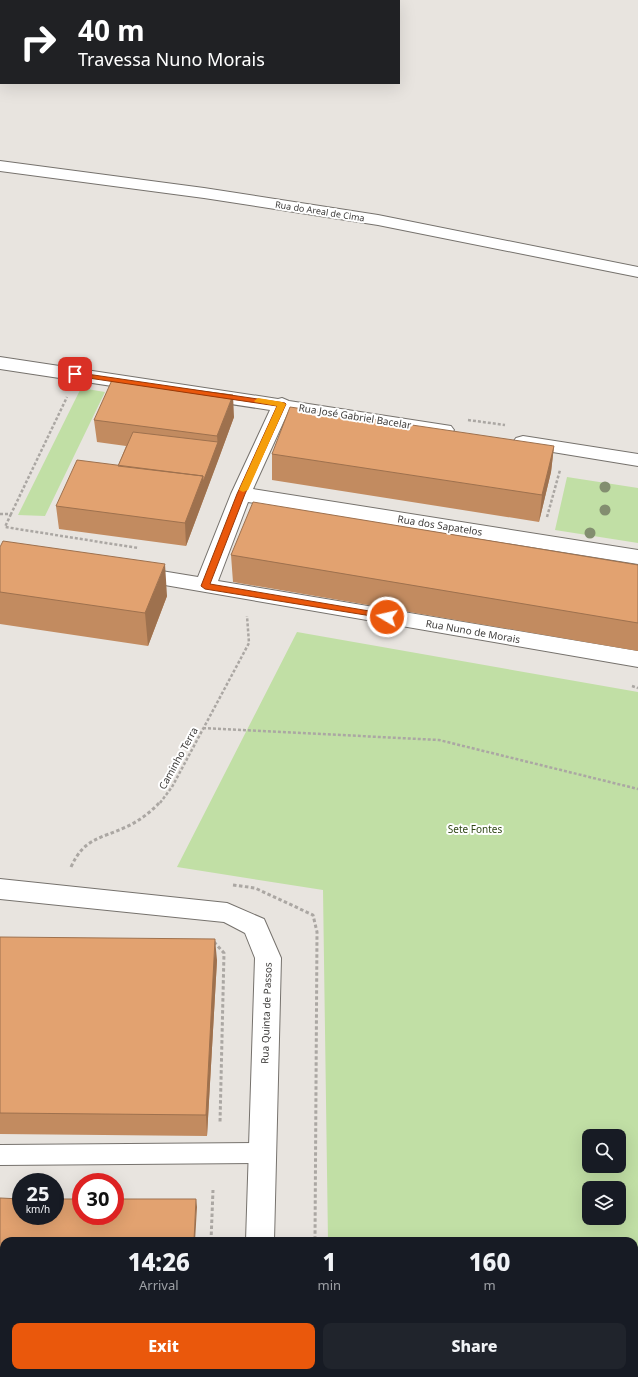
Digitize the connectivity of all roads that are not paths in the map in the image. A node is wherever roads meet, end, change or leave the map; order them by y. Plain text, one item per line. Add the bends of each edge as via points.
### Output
1 (0, 166) edge
2 (638, 272) edge
3 (0, 363) edge
4 (282, 404) junction
5 (460, 432) edge
6 (506, 439) edge
7 (638, 460) edge
8 (241, 494) junction
9 (638, 557) edge
10 (121, 572) edge
11 (205, 586) junction
12 (638, 659) edge
13 (0, 889) edge
14 (262, 1153) junction
15 (0, 1155) edge
16 (260, 1237) edge

1 - 2 street, Rua do Areal de Cima via 204,193 378,220
3 - 4 street, Rua José Gabriel Bacelar
4 - 5 street, Rua José Gabriel Bacelar
4 - 8 street
6 - 7 street
8 - 9 street, Rua dos Sapatelos
8 - 11 street
10 - 11 street, Rua Nuno de Morais
11 - 12 street, Rua Nuno de Morais
13 - 14 street, Rua Quinta de Passos via 226,913 255,926 268,958
14 - 15 lane
14 - 16 street, Rua Quinta de Passos

